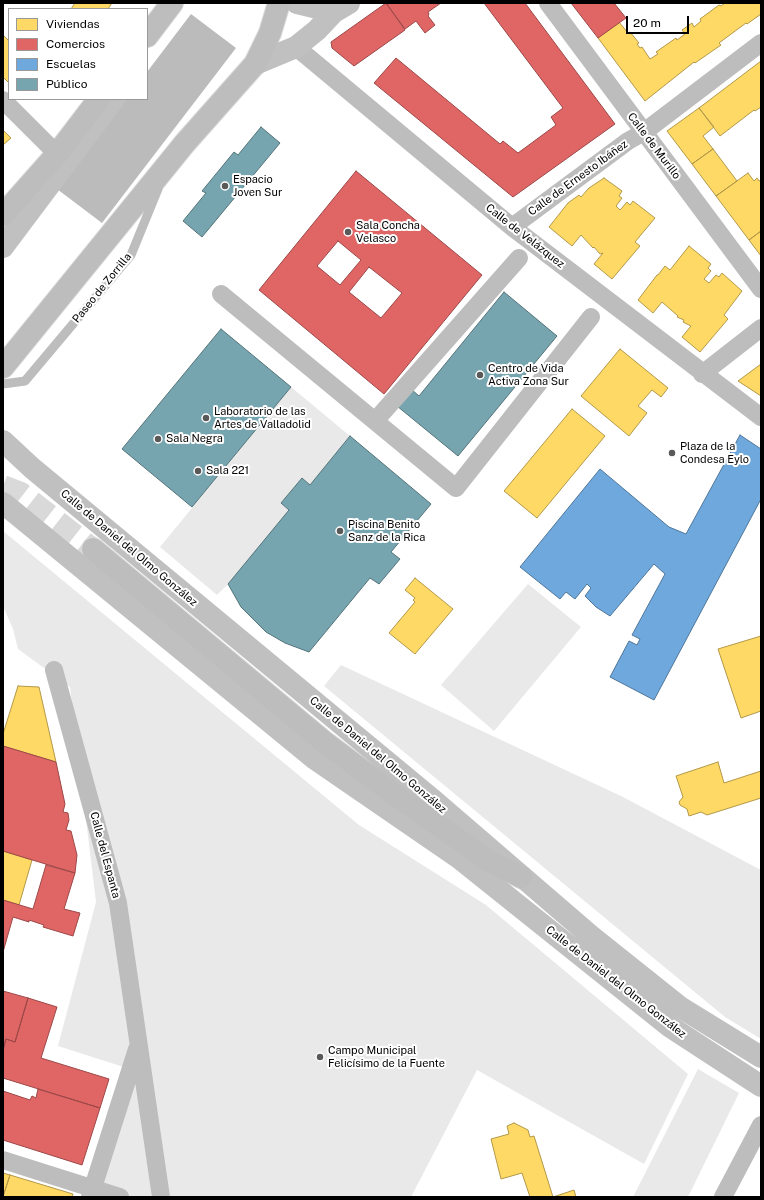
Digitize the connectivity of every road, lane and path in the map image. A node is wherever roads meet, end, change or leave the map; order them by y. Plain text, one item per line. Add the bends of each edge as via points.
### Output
1 (172, 3) edge
2 (279, 3) edge
3 (297, 3) edge
4 (548, 3) edge
5 (342, 7) edge
6 (148, 35) edge
7 (761, 43) edge
8 (296, 47) junction
9 (255, 64) junction
10 (3, 100) edge
11 (98, 100) edge
12 (113, 100) edge
13 (644, 132) junction
14 (57, 154) junction
15 (168, 164) junction
16 (3, 215) edge
17 (512, 227) junction
18 (3, 247) edge
19 (519, 258) dead end
20 (761, 289) edge
21 (221, 294) dead end
22 (591, 317) dead end
23 (761, 328) edge
24 (3, 367) edge
25 (702, 374) junction
26 (3, 384) edge
27 (761, 417) edge
28 (375, 421) junction
29 (3, 441) edge
30 (3, 503) edge
31 (92, 549) tunnel mouth
32 (54, 670) dead end
33 (521, 877) junction
34 (138, 1044) junction
35 (761, 1057) edge
36 (761, 1086) edge
37 (761, 1125) edge
38 (3, 1160) edge
39 (91, 1193) edge
40 (120, 1197) edge
41 (161, 1197) edge
42 (724, 1197) edge

1 - 6 main road
2 - 9 main road, Paseo de Zorrilla via 270,33
3 - 5 main road
4 - 13 street, Calle de Murillo
5 - 8 main road
7 - 13 street, Calle de Ernesto Ibáñez
8 - 9 main road
8 - 17 street, Calle de Velázquez
9 - 15 main road, Paseo de Zorrilla
10 - 14 street
11 - 14 main road
12 - 18 main road
13 - 17 street, Calle de Ernesto Ibáñez via 628,140
13 - 20 street, Calle de Murillo
14 - 16 main road
15 - 24 main road, Paseo de Zorrilla
15 - 26 lane, Paseo de Zorrilla via 131,255 25,381
17 - 25 street, Calle de Velázquez
19 - 28 street, Calle de Velázquez
21 - 28 street
22 - 28 street via 456,488
23 - 25 street
25 - 27 street, Calle de Velázquez
29 - 33 main road, Calle de Daniel del Olmo González via 32,468 427,795
30 - 36 main road, Calle de Daniel del Olmo González via 315,759 459,858 669,1026
31 - 33 main road via 322,741 489,861
32 - 34 street, Calle del Espanta via 118,903
33 - 35 main road, Calle de Daniel del Olmo González via 680,1007
34 - 39 street, Calle del Espanta
34 - 41 street, Calle del Espanta
37 - 42 street
38 - 39 street
39 - 40 street

